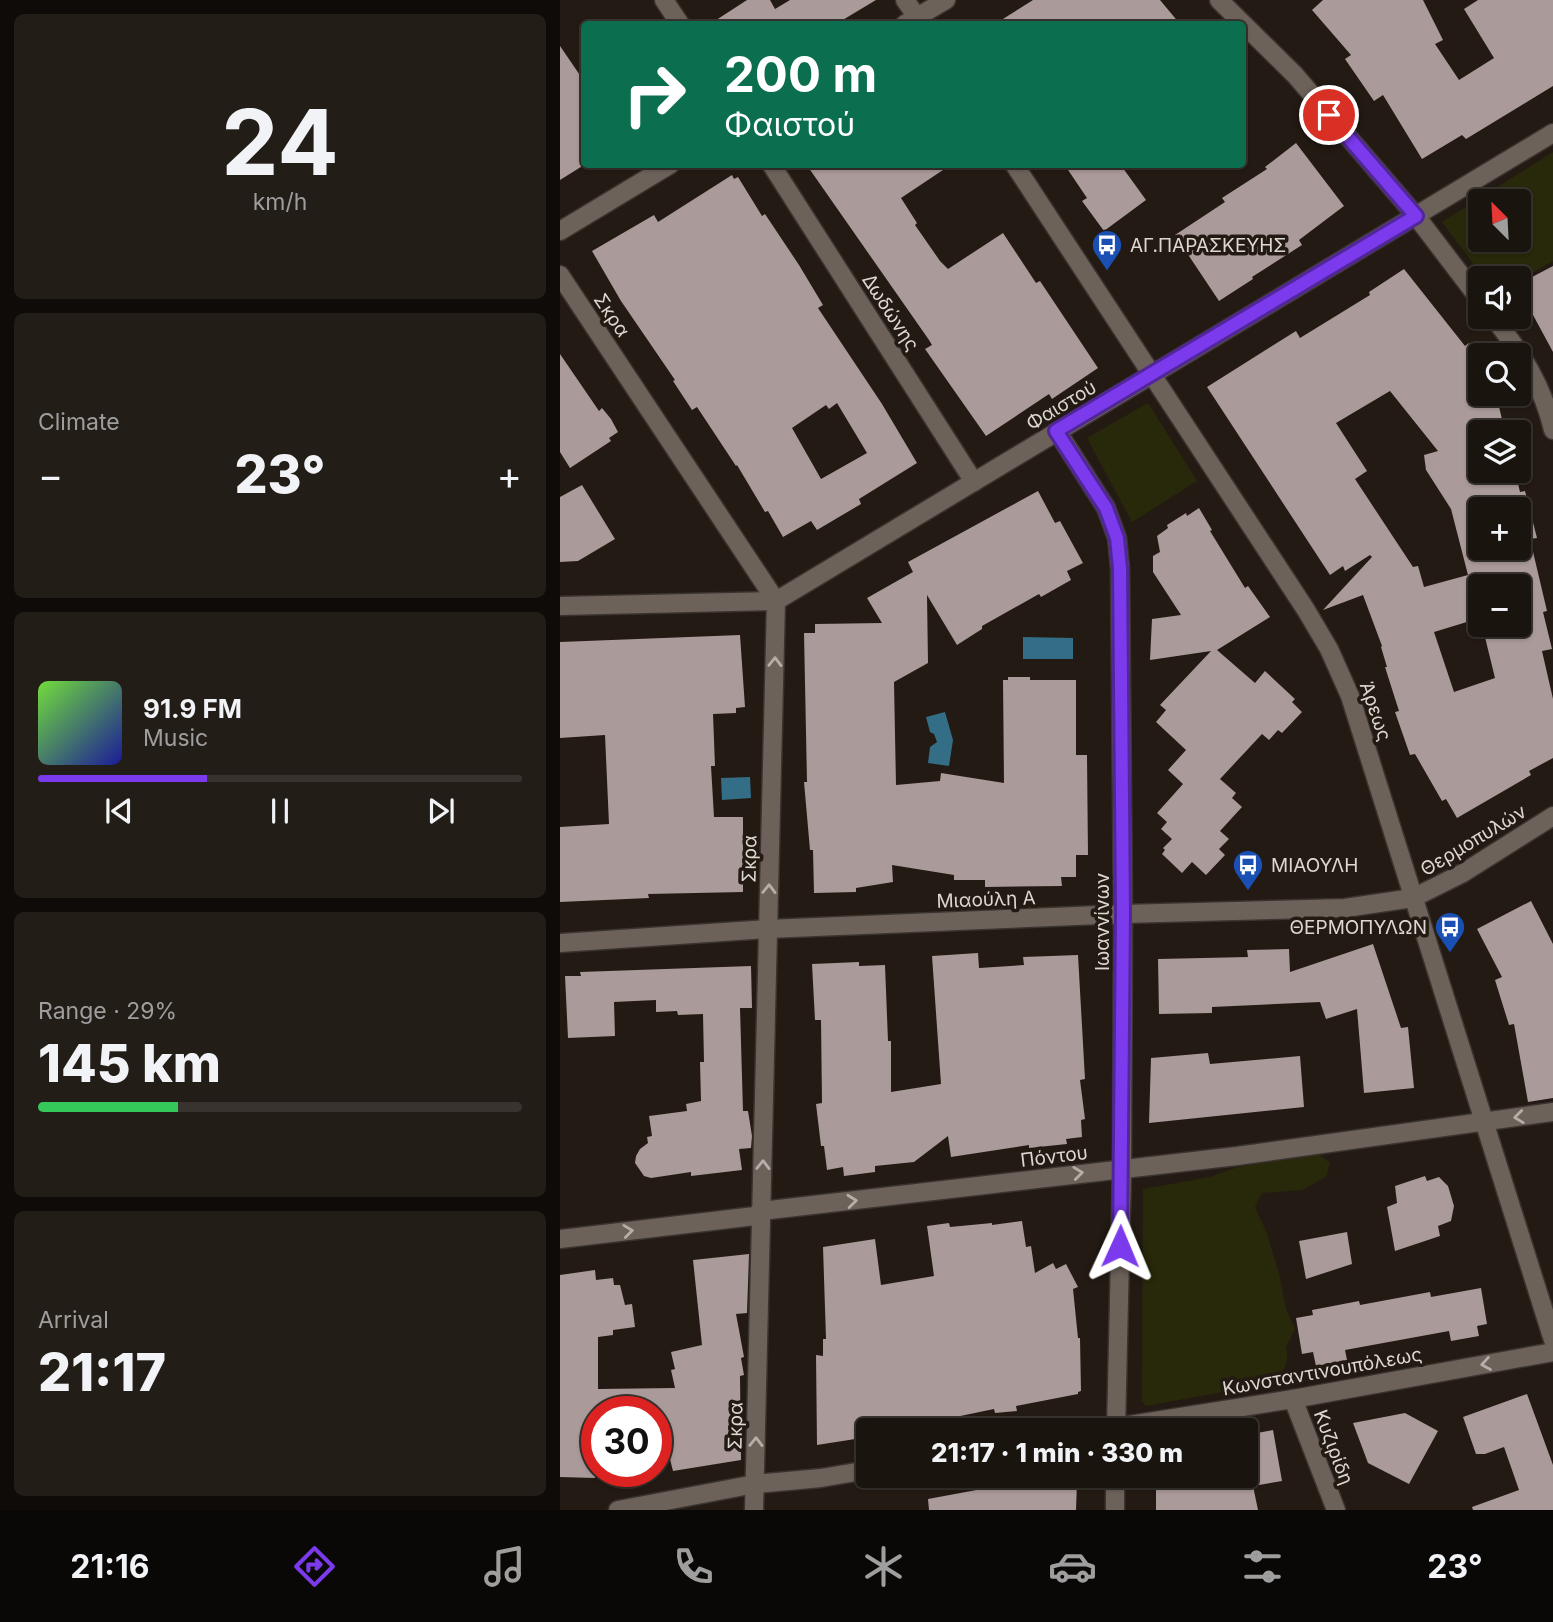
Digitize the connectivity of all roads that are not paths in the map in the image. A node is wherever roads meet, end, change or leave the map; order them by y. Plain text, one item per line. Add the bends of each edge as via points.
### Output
1 (664, 0) edge
2 (905, 0) edge
3 (946, 0) edge
4 (1219, 0) edge
5 (678, 21) edge
6 (914, 21) edge
7 (915, 21) edge
8 (1240, 21) edge
9 (1246, 27) edge
10 (1553, 133) edge
11 (664, 168) edge
12 (774, 168) edge
13 (1017, 168) edge
14 (1416, 216) junction
15 (560, 231) edge
16 (560, 275) edge
17 (1468, 284) edge
18 (1502, 329) edge
19 (1152, 374) junction
20 (1553, 430) edge
21 (1056, 431) junction
22 (974, 482) junction
23 (776, 601) junction
24 (560, 606) edge
25 (1553, 816) edge
26 (1413, 898) junction
27 (1123, 914) junction
28 (768, 929) junction
29 (560, 943) edge
30 (1553, 1112) edge
31 (1484, 1121) junction
32 (1122, 1169) junction
33 (761, 1211) junction
34 (560, 1239) edge
35 (1553, 1340) edge
36 (1553, 1352) edge
37 (1293, 1399) junction
38 (1111, 1418) edge
39 (1177, 1418) edge
40 (856, 1472) edge
41 (755, 1484) junction
42 (1115, 1488) edge
43 (618, 1510) edge
44 (754, 1510) edge
45 (1115, 1510) edge
46 (1336, 1510) edge

1 - 5 street
2 - 6 street
3 - 7 street
4 - 8 street
9 - 14 street via 1295,75
10 - 14 street, Φαιστού
11 - 15 street
12 - 22 street, Δωδώνης
13 - 19 street, Άρεως
14 - 17 street
14 - 19 street, Φαιστού
16 - 23 street, Σκρα
18 - 20 street via 1540,388
19 - 21 street, Φαιστού
19 - 26 street, Άρεως via 1329,649 1350,696
21 - 22 street, Φαιστού
21 - 27 street, Ιωαννίνων via 1106,508 1117,538
22 - 23 street, Φαιστού
23 - 24 street, Φαιστού
28 -> 23 street, Σκρα
25 - 26 street, Θερμοπυλών via 1463,873
26 - 27 street, Μιαούλη Α via 1345,908
26 - 31 street, Άρεως
27 - 28 street, Μιαούλη Α
27 - 32 street, Ιωαννίνων
28 - 29 street, Μιαούλη Α
33 -> 28 street, Σκρα
30 -> 31 street, Πόντου
31 - 32 street, Πόντου
31 - 35 street, Άρεως
33 -> 32 street, Πόντου
32 - 38 street, Ιωαννίνων
34 -> 33 street, Πόντου via 755,1216
41 -> 33 street, Σκρα
36 -> 37 street, Κωνσταντινουπόλεως
37 - 39 street, Κωνσταντινουπόλεως
37 - 46 street, Κυζιρίδη
40 - 41 street
41 - 43 street
41 - 44 street, Σκρα
42 - 45 street

